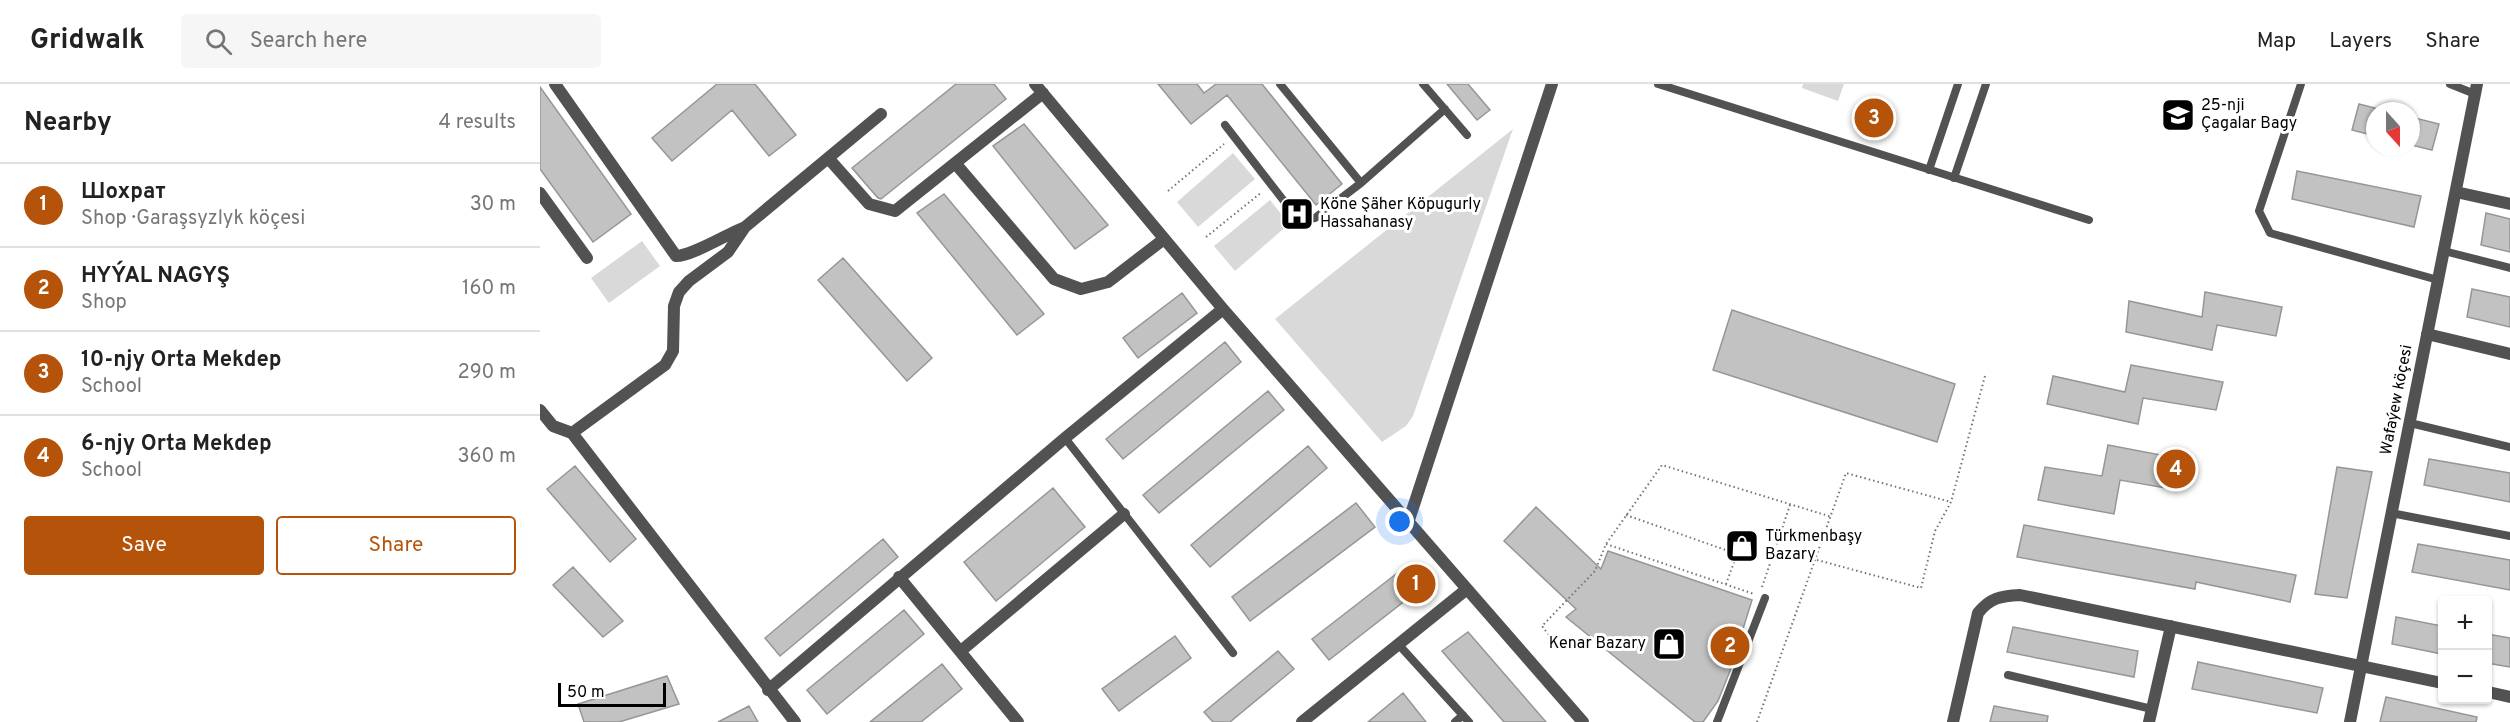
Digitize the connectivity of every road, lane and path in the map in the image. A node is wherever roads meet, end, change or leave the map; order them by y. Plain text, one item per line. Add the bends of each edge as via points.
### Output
1 (555, 84) edge
2 (1280, 84) edge
3 (1424, 84) edge
4 (1552, 84) edge
5 (1658, 84) edge
6 (1958, 84) edge
7 (1986, 84) edge
8 (2301, 84) edge
9 (2450, 84) edge
10 (1039, 89) edge
11 (2476, 89) edge
12 (1445, 109) junction
13 (881, 114) dead end
14 (1225, 126) dead end
15 (1467, 135) dead end
16 (1233, 136) junction
17 (829, 159) junction
18 (955, 163) junction
19 (1929, 170) junction
20 (1954, 177) junction
21 (1361, 183) junction
22 (1271, 184) junction
23 (1168, 191) dead end
24 (2456, 192) junction
25 (540, 193) edge
26 (2510, 204) edge
27 (2089, 220) dead end
28 (745, 227) junction
29 (1206, 237) dead end
30 (1164, 239) junction
31 (2444, 251) junction
32 (587, 258) dead end
33 (2510, 268) edge
34 (2438, 280) junction
35 (1223, 309) junction
36 (2427, 334) junction
37 (2510, 354) edge
38 (1985, 376) dead end
39 (540, 410) edge
40 (2409, 423) junction
41 (572, 433) junction
42 (1065, 438) junction
43 (2510, 447) edge
44 (1951, 502) junction
45 (1790, 504) junction
46 (2391, 513) junction
47 (1124, 514) junction
48 (1626, 515) junction
49 (1832, 517) junction
50 (1409, 520) junction
51 (2510, 536) edge
52 (1606, 544) junction
53 (1817, 560) junction
54 (899, 577) junction
55 (1725, 584) junction
56 (1467, 589) junction
57 (1765, 598) dead end
58 (2171, 627) junction
59 (1554, 642) dead end
60 (1399, 645) junction
61 (962, 650) junction
62 (1233, 653) dead end
63 (2361, 666) junction
64 (2008, 675) dead end
65 (2438, 682) edge
66 (768, 690) junction
67 (2492, 693) edge
68 (2510, 697) edge
69 (2150, 716) edge
70 (1466, 718) edge
71 (795, 722) edge
72 (1018, 722) edge
73 (1302, 722) edge
74 (1455, 722) edge
75 (1583, 722) edge
76 (1717, 722) edge
77 (1757, 722) edge
78 (1953, 722) edge
79 (2350, 722) edge

1 - 28 street via 676,256 685,256
2 - 21 lane
3 - 12 lane
4 - 50 street
5 - 19 lane
6 - 19 lane
7 - 20 lane
8 - 34 lane via 2259,211 2270,233
9 - 11 lane
10 - 18 street
10 - 30 street
11 - 24 street, Wafaýew köçesi
12 - 15 lane
12 - 21 lane
13 - 17 street
14 - 16 lane
16 - 22 lane
16 - 23 path
17 - 18 street via 869,204 895,211
17 - 28 street
18 - 30 street via 1054,279 1081,289 1108,282
19 - 20 lane
20 - 27 lane
21 - 22 lane via 1315,218 1303,220
22 - 29 path
24 - 26 street
24 - 31 street, Wafaýew köçesi
25 - 32 street
28 - 41 street via 728,252 679,292 674,306 673,351 665,365
30 - 35 street
31 - 33 lane
31 - 34 street, Wafaýew köçesi
34 - 36 street, Wafaýew köçesi
35 - 42 street
35 - 50 street
36 - 37 street
36 - 40 street, Wafaýew köçesi
38 - 44 path
39 - 41 street via 553,426
40 - 43 lane
40 - 46 street, Wafaýew köçesi
41 - 66 street
42 - 47 lane
42 - 54 street
44 - 49 path via 1846,473
44 - 53 path via 1935,531 1921,588
45 - 48 path via 1662,465
45 - 49 path
45 - 55 path via 1759,596
46 - 51 lane
46 - 63 street, Wafaýew köçesi
47 - 61 street
47 - 62 lane
48 - 52 path
48 - 55 path via 1737,554
49 - 53 path
50 - 56 street
52 - 55 path
52 - 59 path via 1595,571 1542,626
53 - 77 path
54 - 61 street
54 - 66 street
56 - 60 street
56 - 75 street
57 - 76 lane
58 - 63 street
58 - 69 street
58 - 78 street via 2020,595 1987,601 1977,613
60 - 70 lane
60 - 73 street
61 - 72 street
63 - 65 street
63 - 79 street, Wafaýew köçesi
64 - 69 lane
66 - 71 street
67 - 68 street
70 - 74 lane

